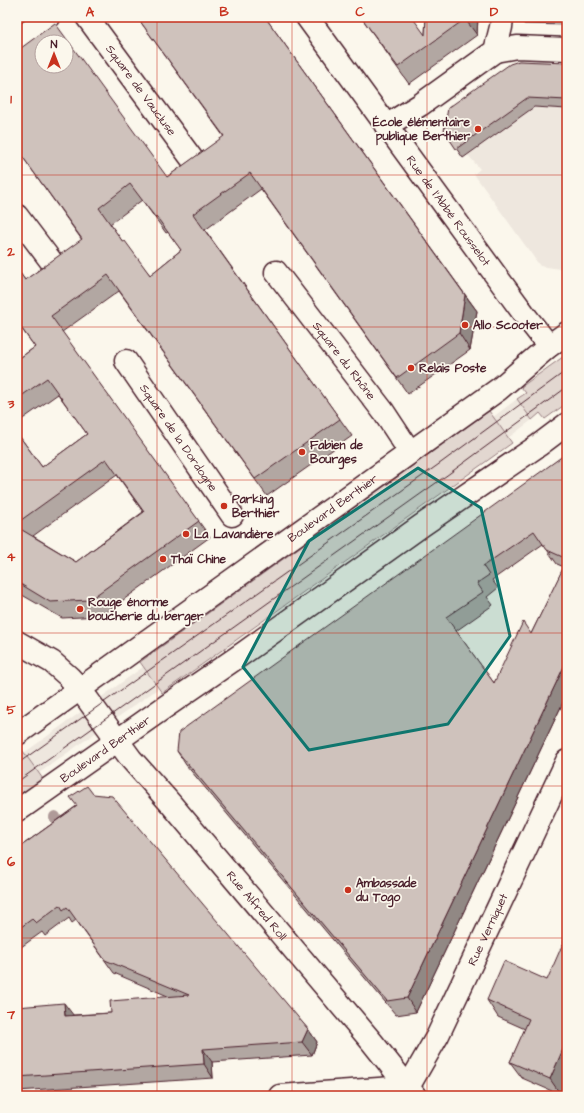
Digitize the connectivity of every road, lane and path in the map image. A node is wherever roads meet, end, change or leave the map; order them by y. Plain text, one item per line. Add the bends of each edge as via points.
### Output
1 (49, 17) edge
2 (87, 17) edge
3 (307, 17) edge
4 (502, 17) edge
5 (17, 40) edge
6 (567, 49) edge
7 (495, 51) junction
8 (386, 126) junction
9 (195, 163) edge
10 (17, 216) edge
11 (54, 265) edge
12 (276, 272) dead end
13 (567, 333) edge
14 (549, 346) junction
15 (126, 361) dead end
16 (567, 424) edge
17 (410, 452) junction
18 (232, 515) dead end
19 (17, 642) edge
20 (80, 690) junction
21 (17, 734) edge
22 (117, 741) junction
23 (567, 760) edge
24 (17, 811) edge
25 (408, 1093) edge
26 (280, 1096) edge

1 - 5 street
2 - 9 street, Square de Vaucluse
3 - 8 street, Rue de l'Abbé Rousselot
4 - 7 street
6 - 7 street via 517,47
7 - 8 street
8 - 14 street, Rue de l'Abbé Rousselot
10 - 11 street
12 - 17 street, Square du Rhône via 383,411
13 - 14 street, Boulevard Berthier
14 - 17 street, Boulevard Berthier via 499,388
15 - 18 street, Square de la Dordogne
16 - 22 street, Boulevard Berthier
17 - 20 street, Boulevard Berthier
19 - 20 street, Rue Alfred Roll via 52,662
20 - 21 street, Boulevard Berthier
20 - 22 street, Rue Alfred Roll
22 - 24 street, Boulevard Berthier
22 - 25 street, Rue Alfred Roll via 372,1042
23 - 25 street, Rue Verniquet via 438,1035
25 - 26 street

